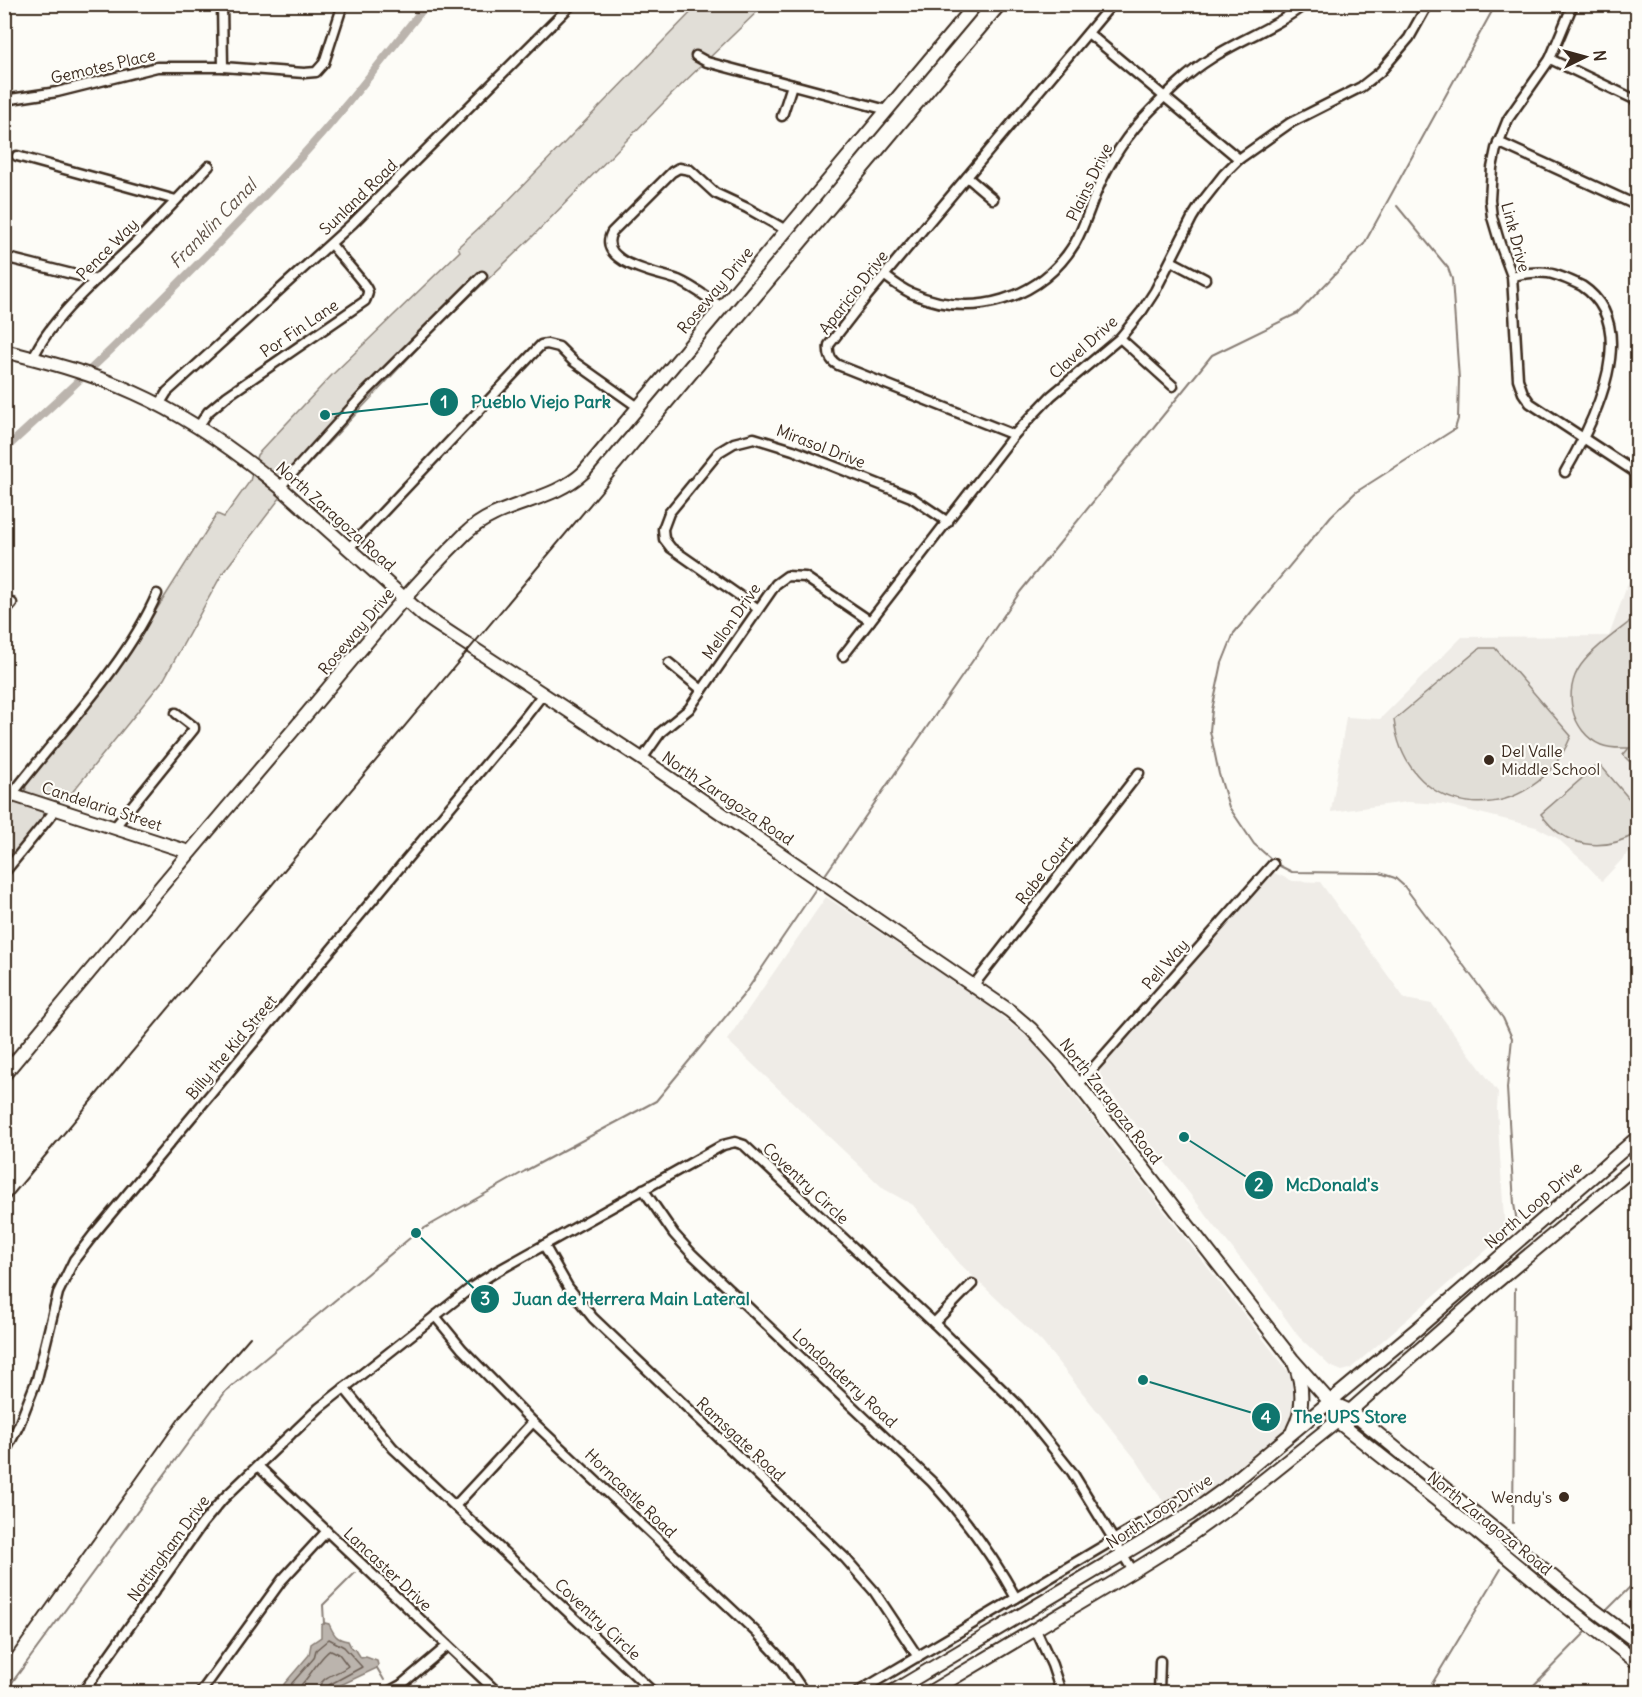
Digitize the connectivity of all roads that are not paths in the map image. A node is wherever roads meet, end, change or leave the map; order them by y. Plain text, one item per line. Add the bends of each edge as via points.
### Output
1 (222, 4) edge
2 (343, 4) edge
3 (572, 4) edge
4 (976, 4) edge
5 (1112, 4) edge
6 (1305, 4) edge
7 (1428, 4) edge
8 (1573, 4) edge
9 (1088, 33) junction
10 (696, 56) dead end
11 (1550, 59) junction
12 (223, 68) junction
13 (792, 85) junction
14 (1165, 98) junction
15 (4, 100) edge
16 (1638, 101) edge
17 (887, 110) junction
18 (782, 116) dead end
19 (1498, 142) junction
20 (16, 156) dead end
21 (1239, 159) junction
22 (209, 166) dead end
23 (967, 177) junction
24 (993, 199) dead end
25 (176, 200) junction
26 (1638, 206) edge
27 (786, 230) junction
28 (331, 244) junction
29 (4, 257) edge
30 (1171, 261) junction
31 (482, 276) dead end
32 (885, 276) junction
33 (1512, 276) junction
34 (1206, 279) dead end
35 (96, 280) junction
36 (722, 307) junction
37 (1616, 316) dead end
38 (1120, 338) junction
39 (1621, 347) dead end
40 (4, 351) edge
41 (33, 358) junction
42 (1173, 386) dead end
43 (159, 405) junction
44 (638, 407) junction
45 (198, 427) junction
46 (1014, 435) junction
47 (1584, 440) junction
48 (1565, 472) dead end
49 (1638, 474) edge
50 (280, 488) junction
51 (948, 522) junction
52 (349, 548) junction
53 (157, 594) dead end
54 (404, 599) junction
55 (12, 603) dead end
56 (757, 608) junction
57 (4, 612) edge
58 (870, 621) junction
59 (843, 656) dead end
60 (669, 663) dead end
61 (702, 690) junction
62 (543, 694) junction
63 (176, 713) dead end
64 (642, 759) junction
65 (1139, 773) dead end
66 (8, 793) edge
67 (4, 805) edge
68 (57, 808) junction
69 (114, 828) junction
70 (189, 852) junction
71 (1273, 864) dead end
72 (4, 873) edge
73 (973, 986) junction
74 (4, 1075) edge
75 (1079, 1084) junction
76 (1638, 1137) edge
77 (1638, 1164) edge
78 (642, 1189) junction
79 (544, 1245) junction
80 (1483, 1270) junction
81 (972, 1284) dead end
82 (1494, 1284) junction
83 (435, 1316) junction
84 (934, 1323) junction
85 (1292, 1359) junction
86 (344, 1388) junction
87 (1330, 1402) junction
88 (319, 1408) joint
89 (1350, 1411) junction
90 (1336, 1420) junction
91 (533, 1422) junction
92 (1291, 1434) junction
93 (4, 1454) edge
94 (259, 1467) junction
95 (1179, 1501) dead end
96 (454, 1506) junction
97 (326, 1532) junction
98 (1478, 1532) junction
99 (1114, 1539) junction
100 (1123, 1555) junction
101 (1133, 1571) junction
102 (1561, 1584) junction
103 (1016, 1598) junction
104 (1036, 1630) junction
105 (1638, 1643) edge
106 (447, 1646) junction
107 (918, 1656) junction
108 (1160, 1661) dead end
109 (1638, 1663) edge
110 (83, 1692) edge
111 (201, 1692) edge
112 (388, 1692) edge
113 (497, 1692) edge
114 (653, 1692) edge
115 (804, 1692) edge
116 (858, 1692) edge
117 (892, 1692) edge
118 (930, 1692) edge
119 (1061, 1692) edge
120 (1159, 1692) edge

1 - 12 street
2 - 12 street, Gemotes Place via 324,63 316,72
3 - 28 street, Sunland Road
4 - 17 main road, Roseway Drive
5 - 9 street, Aparicio Drive
6 - 14 street, Plains Drive via 1208,60
7 - 21 street, Clavel Drive via 1409,38 1380,72 1361,87 1290,123
8 - 11 street, Link Drive
9 - 14 street
9 - 23 street, Aparicio Drive
10 - 13 street
11 - 16 street
11 - 19 street, Link Drive via 1513,110
12 - 15 street, Gemotes Place via 157,67 57,92
13 - 17 street
13 - 18 street
14 - 21 street
14 - 32 street, Plains Drive via 1118,151 1064,259 1031,287 993,303 956,304 909,292
17 - 27 main road, Roseway Drive
19 - 26 street
19 - 33 street, Link Drive via 1490,200
20 - 25 street
21 - 30 street, Clavel Drive via 1202,202
22 - 25 street, Pence Way
23 - 24 street
23 - 32 street, Aparicio Drive
25 - 35 street, Pence Way
27 - 36 main road, Roseway Drive
27 - 36 street via 715,193 690,170 682,168 672,172 612,232 609,244 614,254 690,286
28 - 43 street, Sunland Road via 167,392
28 - 45 street, Por Fin Lane via 366,284 365,301 227,396
29 - 35 street
30 - 34 street
30 - 38 street, Clavel Drive via 1142,311
31 - 50 street via 364,394
32 - 46 street, Aparicio Drive via 832,339 828,350 833,363
33 - 37 street via 1542,271 1561,276 1593,292
33 - 47 street, Link Drive via 1518,379 1523,393 1530,403
35 - 41 street, Pence Way via 41,340
36 - 44 main road, Roseway Drive
38 - 42 street
38 - 46 street, Clavel Drive via 1052,396
39 - 47 street via 1609,395
40 - 41 main road, North Zaragoza Road
41 - 43 main road, North Zaragoza Road via 109,382
43 - 45 main road, North Zaragoza Road
44 - 52 street via 559,347 541,345
44 - 54 main road, Roseway Drive via 577,479 550,495 506,509 476,525
45 - 50 main road, North Zaragoza Road
46 - 51 street, Clavel Drive
47 - 48 street
47 - 49 street, Link Drive
50 - 52 main road, North Zaragoza Road
51 - 56 street, Mirasol Drive via 911,497 793,450 754,438 734,443 719,452 669,513 664,538 671,548
51 - 58 street, Clavel Drive
52 - 54 main road, North Zaragoza Road
53 - 66 street via 118,661
54 - 62 main road, North Zaragoza Road
54 - 70 main road, Roseway Drive
55 - 57 street
56 - 58 street, Mellon Drive via 781,579 794,575 809,579
56 - 61 street, Mellon Drive
58 - 59 street, Clavel Drive
60 - 61 street
61 - 64 street, Mellon Drive via 689,709 657,736
62 - 64 main road, North Zaragoza Road
62 - 93 street, Billy the Kid Street via 74,1260 58,1293 37,1379
63 - 69 street via 194,729
64 - 73 main road, North Zaragoza Road
65 - 73 street, Rabe Court
66 - 67 street
66 - 68 main road, Candelaria Street
68 - 69 main road, Candelaria Street
68 - 72 street
69 - 70 main road, Candelaria Street
70 - 74 main road, Roseway Drive
71 - 75 street, Pell Way
73 - 75 main road, North Zaragoza Road via 1031,1029
75 - 85 main road, North Zaragoza Road
76 - 80 main road, North Loop Drive
77 - 82 main road
78 - 79 street, Coventry Circle
78 - 84 street, Coventry Circle via 723,1145 742,1143
78 - 103 street, Londonderry Road via 692,1254 940,1490 978,1538
79 - 83 street, Coventry Circle via 486,1277
79 - 107 street, Ramsgate Road via 568,1287 592,1318 845,1558 874,1591
80 - 82 main road
80 - 87 main road, North Loop Drive
81 - 84 street
82 - 89 main road
83 - 86 street, Coventry Circle
83 - 91 street, Horncastle Road via 486,1376
84 - 99 street, Coventry Circle via 1038,1428 1072,1472
85 - 87 main road, North Zaragoza Road
85 - 92 main road via 1302,1402
86 - 88 street, Coventry Circle
86 - 96 street, Coventry Circle via 393,1448
87 - 89 main road, North Zaragoza Road
87 - 90 main road, North Zaragoza Road
87 - 92 main road, North Loop Drive
88 - 94 street, Nottingham Drive
89 - 90 main road
89 - 102 main road, North Zaragoza Road
90 - 98 main road, North Zaragoza Road
90 - 101 main road via 1232,1506
91 - 96 street
91 - 115 street, Horncastle Road via 758,1633
92 - 100 main road, North Loop Drive via 1190,1514
94 - 97 street, Lancaster Drive
94 - 110 street, Nottingham Drive via 223,1498 202,1524
95 - 99 street
96 - 114 street, Coventry Circle
97 - 106 street, Lancaster Drive
97 - 111 street via 282,1580
98 - 102 main road via 1495,1534 1550,1581
98 - 109 main road, North Zaragoza Road
99 - 100 street, Coventry Circle
99 - 103 street
100 - 101 street, Coventry Circle
100 - 117 main road, North Loop Drive
101 - 104 main road
102 - 105 main road, North Zaragoza Road
103 - 107 street
104 - 118 main road
104 - 119 street
106 - 112 street
106 - 113 street, Lancaster Drive
107 - 116 street
108 - 120 street

